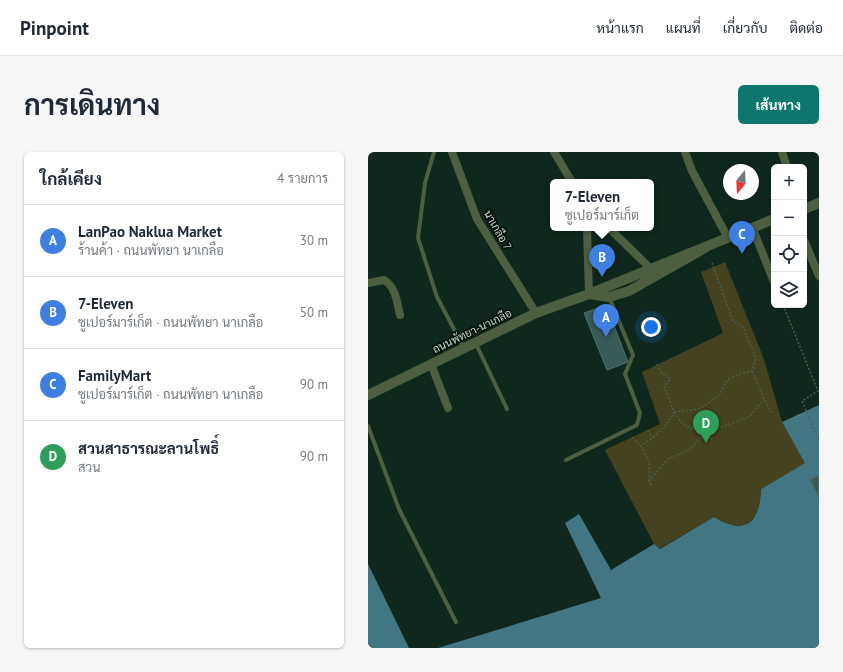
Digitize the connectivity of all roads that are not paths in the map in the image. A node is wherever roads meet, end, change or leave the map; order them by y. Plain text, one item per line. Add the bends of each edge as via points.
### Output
1 (434, 152) edge
2 (452, 152) edge
3 (554, 152) edge
4 (685, 152) edge
5 (782, 152) edge
6 (786, 164) edge
7 (570, 179) edge
8 (819, 203) edge
9 (807, 208) edge
10 (771, 220) edge
11 (752, 227) junction
12 (587, 231) edge
13 (612, 231) edge
14 (728, 238) junction
15 (807, 247) edge
16 (705, 248) junction
17 (651, 268) junction
18 (771, 274) edge
19 (819, 276) edge
20 (368, 283) edge
21 (589, 294) junction
22 (609, 297) junction
23 (536, 313) junction
24 (400, 315) dead end
25 (476, 342) junction
26 (464, 348) junction
27 (431, 364) junction
28 (368, 395) edge
29 (448, 408) dead end
30 (507, 408) dead end
31 (368, 426) edge
32 (566, 460) dead end
33 (456, 622) dead end

1 - 26 lane via 425,183 418,238 438,297
2 - 23 street, นาเกลือ 7 via 477,219
3 - 7 street
4 - 14 street via 692,171
5 - 6 street
8 - 9 street
10 - 11 street
11 - 14 street
11 - 18 street
12 - 21 street
13 - 17 street
14 - 16 street
15 - 19 street
16 - 17 street, ถนนพัทยา-นาเกลือ
16 - 22 street via 629,291
17 - 21 street, ถนนพัทยา-นาเกลือ
20 - 24 street via 378,280 390,283
21 - 22 street
21 - 23 street, ถนนพัทยา-นาเกลือ
22 - 32 lane via 633,355 625,374 640,414 637,425
23 - 25 street, ถนนพัทยา-นาเกลือ
25 - 26 street, ถนนพัทยา-นาเกลือ
25 - 30 lane
26 - 27 street, ถนนพัทยา-นาเกลือ
27 - 28 street, ถนนพัทยา-นาเกลือ
27 - 29 street
31 - 33 lane via 399,509

